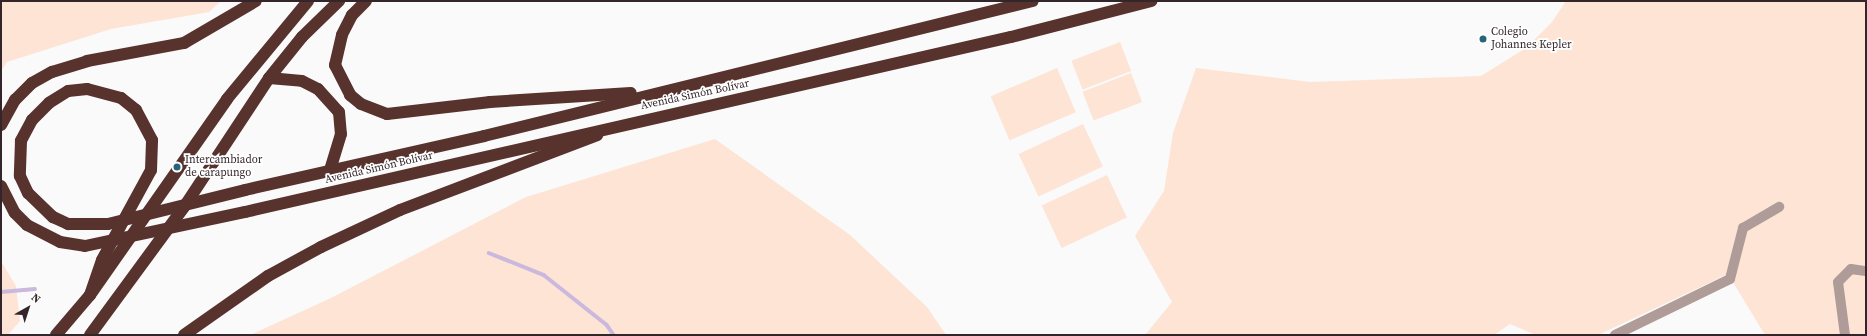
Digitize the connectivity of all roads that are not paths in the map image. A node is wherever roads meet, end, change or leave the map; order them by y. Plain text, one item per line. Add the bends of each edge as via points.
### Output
1 (256, 1) edge
2 (308, 1) edge
3 (339, 1) edge
4 (366, 1) edge
5 (1034, 1) edge
6 (1151, 1) edge
7 (270, 78) junction
8 (670, 90) junction
9 (622, 124) junction
10 (1, 125) edge
11 (330, 169) junction
12 (1, 186) edge
13 (1779, 208) dead end
14 (1866, 271) edge
15 (90, 295) junction
16 (56, 335) edge
17 (90, 335) edge
18 (184, 335) edge
19 (1615, 335) edge
20 (1845, 335) edge

1 - 10 highway via 184,43 87,61 52,72 32,84 15,100
2 - 15 highway via 228,99
3 - 7 highway
4 - 8 highway via 352,15 342,36 336,65 350,95 361,104 387,114 490,102
5 - 8 highway, Avenida Simón Bolívar
6 - 9 highway, Avenida Simón Bolívar via 1011,37
7 - 11 highway via 302,81 318,89 339,112 341,134
7 - 17 highway via 184,207
8 - 11 highway, Avenida Simón Bolívar via 484,136
9 - 12 highway, Avenida Simón Bolívar, bridge via 245,212 85,246 60,242 28,225 15,213
9 - 18 highway via 564,150 400,210 321,247 268,276
11 - 15 highway, Avenida Simón Bolívar, bridge via 245,190 108,224 68,224 53,217 28,193 20,176 21,141 32,120 49,103 68,91 87,89 121,98 136,110 152,140 151,170 102,260
13 - 19 street via 1743,228 1730,279
14 - 20 street via 1851,269 1838,282
15 - 16 highway

